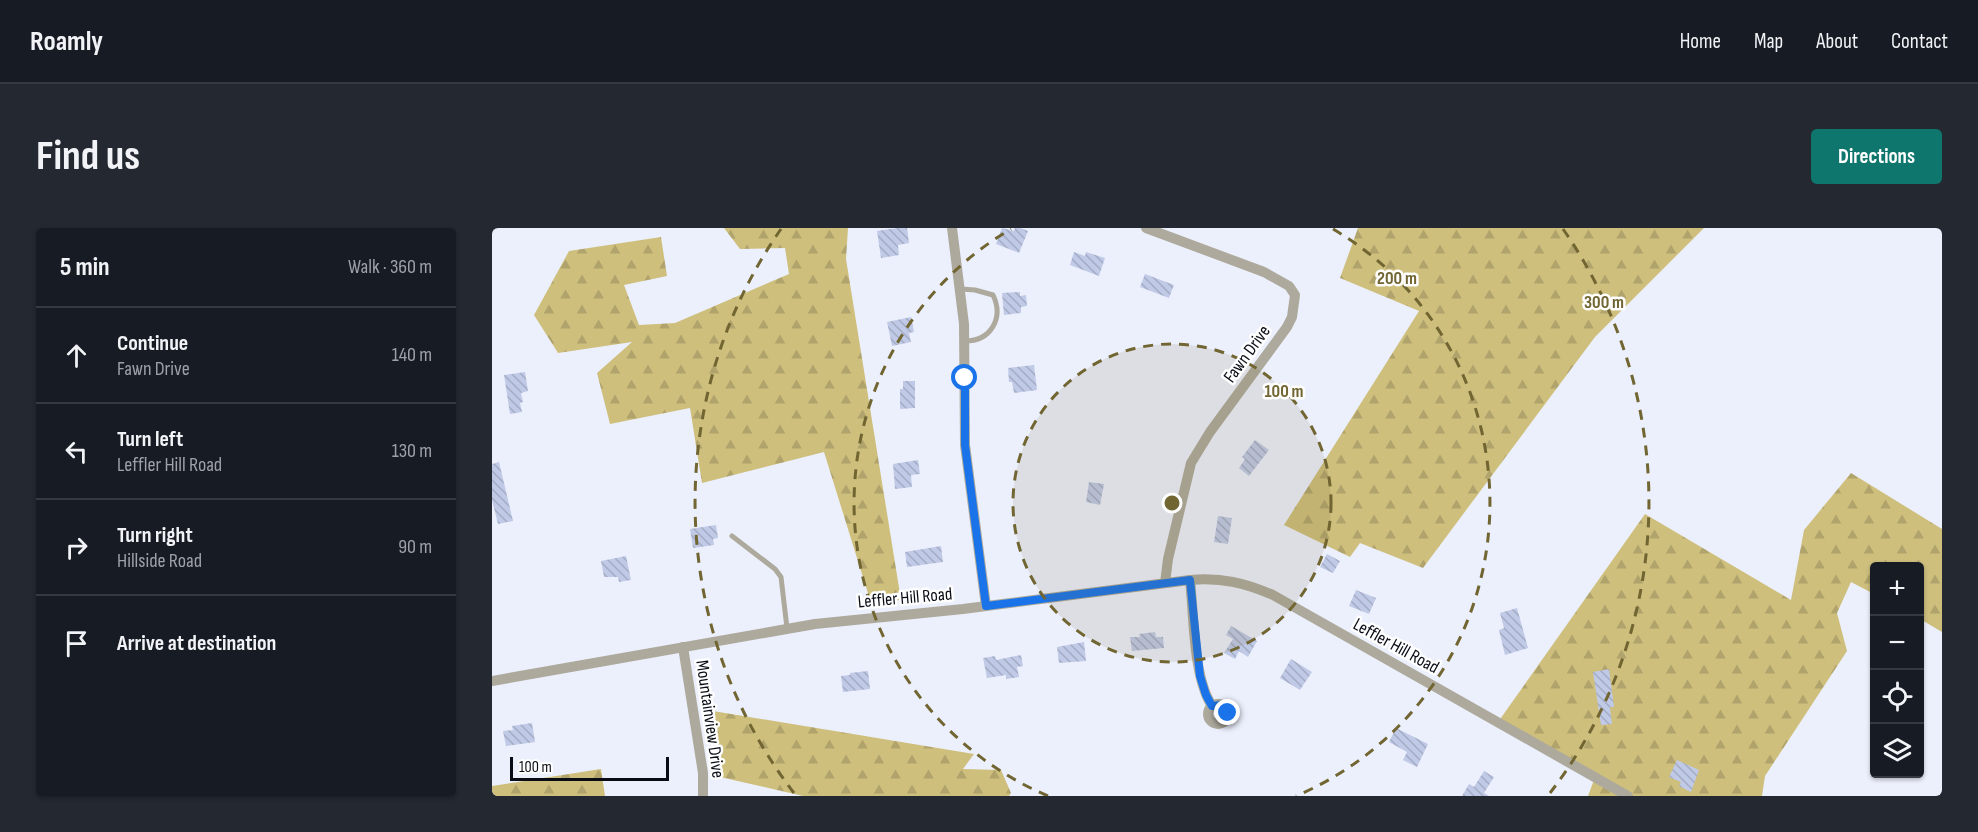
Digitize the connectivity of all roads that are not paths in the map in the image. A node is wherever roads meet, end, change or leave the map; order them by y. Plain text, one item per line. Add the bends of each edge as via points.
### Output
1 (952, 228) edge
2 (1146, 228) edge
3 (960, 289) junction
4 (965, 341) junction
5 (732, 536) dead end
6 (1190, 580) junction
7 (1166, 583) junction
8 (986, 606) junction
9 (787, 628) junction
10 (683, 647) junction
11 (492, 681) edge
12 (1212, 706) dead end
13 (703, 796) edge
14 (1628, 796) edge

1 - 3 street
2 - 7 street, Fawn Drive via 1264,272 1288,286 1295,295 1287,327 1191,463
3 - 4 street
3 - 4 lane via 993,295 998,306 987,335 977,341
4 - 8 street via 965,445
5 - 9 lane via 781,577
6 - 7 street, Leffler Hill Road
6 - 12 street via 1200,676
6 - 14 street, Leffler Hill Road via 1231,581 1273,595
7 - 8 street, Leffler Hill Road
8 - 9 street, Leffler Hill Road
9 - 10 street, Leffler Hill Road
10 - 11 street, Leffler Hill Road
10 - 13 street, Mountainview Drive via 703,773

